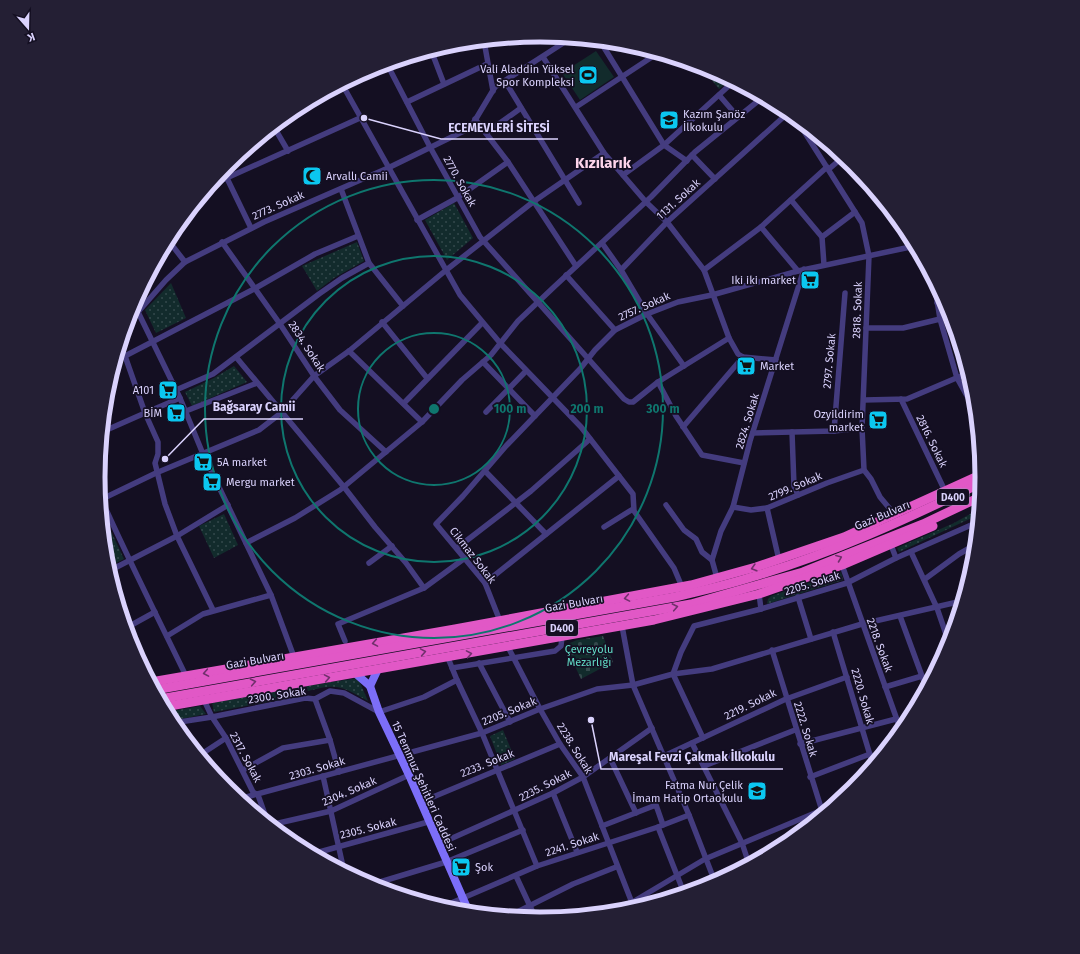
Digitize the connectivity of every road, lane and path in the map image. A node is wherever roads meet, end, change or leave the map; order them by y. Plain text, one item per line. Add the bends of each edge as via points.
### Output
1 (564, 43) edge
2 (485, 46) edge
3 (604, 47) edge
4 (433, 55) edge
5 (543, 57) junction
6 (652, 57) edge
7 (487, 64) junction
8 (390, 69) edge
9 (622, 77) junction
10 (504, 81) junction
11 (444, 84) junction
12 (729, 86) edge
13 (345, 89) edge
14 (493, 91) junction
15 (719, 95) junction
16 (758, 100) edge
17 (407, 102) junction
18 (521, 108) junction
19 (576, 108) junction
20 (784, 117) edge
21 (360, 118) junction
22 (738, 118) junction
23 (476, 119) junction
24 (276, 131) edge
25 (804, 132) edge
26 (486, 133) junction
27 (664, 145) junction
28 (430, 147) junction
29 (288, 152) junction
30 (604, 153) junction
31 (692, 155) junction
32 (838, 160) edge
33 (687, 161) junction
34 (508, 162) junction
35 (388, 168) junction
36 (828, 168) junction
37 (623, 176) junction
38 (226, 177) joint
39 (715, 179) junction
40 (565, 180) junction
41 (341, 189) junction
42 (457, 198) junction
43 (791, 200) junction
44 (533, 202) junction
45 (646, 202) junction
46 (579, 203) dead end
47 (855, 212) junction
48 (417, 220) junction
49 (667, 222) junction
50 (761, 227) junction
51 (251, 228) junction
52 (358, 236) junction
53 (822, 237) junction
54 (222, 242) junction
55 (484, 242) junction
56 (602, 243) junction
57 (172, 245) edge
58 (909, 247) edge
59 (869, 256) junction
60 (185, 262) junction
61 (370, 263) junction
62 (824, 265) junction
63 (576, 266) junction
64 (621, 270) junction
65 (704, 270) junction
66 (801, 270) junction
67 (445, 271) junction
68 (566, 275) junction
69 (254, 289) junction
70 (845, 293) dead end
71 (712, 295) junction
72 (936, 299) edge
73 (538, 302) junction
74 (937, 303) joint
75 (402, 306) junction
76 (138, 312) joint
77 (647, 314) junction
78 (940, 319) junction
79 (382, 322) junction
80 (482, 323) junction
81 (280, 324) junction
82 (866, 328) junction
83 (615, 330) junction
84 (729, 338) junction
85 (153, 341) junction
86 (501, 344) junction
87 (349, 351) junction
88 (123, 353) edge
89 (125, 356) junction
90 (122, 357) edge
91 (236, 357) junction
92 (743, 357) junction
93 (588, 359) junction
94 (776, 360) junction
95 (483, 362) junction
96 (684, 366) junction
97 (526, 371) junction
98 (963, 375) edge
99 (314, 376) junction
100 (428, 378) junction
101 (957, 378) junction
102 (658, 382) junction
103 (257, 383) junction
104 (508, 389) junction
105 (176, 390) junction
106 (968, 397) edge
107 (180, 398) junction
108 (552, 398) junction
109 (901, 399) junction
110 (864, 400) junction
111 (404, 403) junction
112 (186, 411) junction
113 (281, 412) junction
114 (486, 412) dead end
115 (145, 413) junction
116 (535, 416) junction
117 (422, 422) junction
118 (683, 427) junction
119 (862, 428) junction
120 (108, 429) edge
121 (834, 431) junction
122 (792, 432) junction
123 (753, 433) junction
124 (590, 440) junction
125 (386, 452) junction
126 (204, 454) junction
127 (744, 463) junction
128 (864, 470) junction
129 (485, 471) junction
130 (156, 473) junction
131 (619, 476) junction
132 (975, 477) edge
133 (975, 486) edge
134 (344, 487) junction
135 (945, 490) junction
136 (798, 495) junction
137 (106, 496) edge
138 (974, 500) edge
139 (516, 503) junction
140 (666, 504) dead end
141 (228, 506) junction
142 (974, 506) edge
143 (733, 507) junction
144 (974, 507) edge
145 (767, 508) junction
146 (633, 509) junction
147 (925, 510) junction
148 (107, 511) edge
149 (951, 511) junction
150 (895, 515) junction
151 (436, 524) joint
152 (972, 525) edge
153 (934, 526) junction
154 (604, 528) dead end
155 (546, 534) junction
156 (176, 536) junction
157 (246, 543) junction
158 (392, 546) junction
159 (891, 546) junction
160 (457, 548) junction
161 (969, 548) edge
162 (911, 552) junction
163 (465, 558) junction
164 (896, 558) junction
165 (712, 560) junction
166 (779, 560) junction
167 (129, 561) junction
168 (369, 563) dead end
169 (842, 565) junction
170 (115, 568) edge
171 (717, 578) junction
172 (924, 579) junction
173 (485, 583) junction
174 (847, 583) junction
175 (682, 587) junction
176 (424, 588) junction
177 (759, 594) junction
178 (270, 595) junction
179 (798, 597) junction
180 (956, 603) edge
181 (937, 608) junction
182 (761, 609) junction
183 (213, 610) junction
184 (156, 612) junction
185 (900, 616) junction
186 (500, 621) junction
187 (862, 624) junction
188 (131, 625) edge
189 (622, 626) junction
190 (833, 632) junction
191 (946, 633) edge
192 (167, 636) junction
193 (562, 637) junction
194 (811, 639) junction
195 (345, 641) dead end
196 (508, 647) junction
197 (772, 650) junction
198 (294, 657) junction
199 (448, 658) junction
200 (514, 658) junction
201 (479, 663) junction
202 (452, 668) junction
203 (378, 669) junction
204 (355, 673) junction
205 (673, 674) junction
206 (186, 676) junction
207 (922, 676) junction
208 (847, 677) junction
209 (457, 680) junction
210 (156, 681) edge
211 (924, 681) edge
212 (299, 683) junction
213 (633, 685) junction
214 (370, 686) junction
215 (885, 687) junction
216 (160, 689) edge
217 (165, 698) edge
218 (305, 698) junction
219 (786, 698) junction
220 (315, 699) junction
221 (204, 700) junction
222 (170, 706) edge
223 (540, 709) junction
224 (379, 712) junction
225 (212, 717) junction
226 (896, 719) junction
227 (180, 722) edge
228 (510, 722) junction
229 (898, 724) edge
230 (652, 728) junction
231 (861, 728) junction
232 (795, 730) junction
233 (482, 733) junction
234 (226, 738) junction
235 (703, 738) junction
236 (330, 740) junction
237 (692, 743) junction
238 (560, 744) junction
239 (800, 744) junction
240 (204, 753) edge
241 (870, 754) junction
242 (400, 756) junction
243 (664, 756) junction
244 (610, 758) junction
245 (871, 759) edge
246 (704, 766) junction
247 (243, 770) junction
248 (497, 770) junction
249 (339, 772) junction
250 (409, 775) junction
251 (323, 776) junction
252 (583, 777) junction
253 (810, 777) junction
254 (553, 794) junction
255 (258, 795) junction
256 (246, 798) edge
257 (421, 802) junction
258 (821, 809) edge
259 (331, 811) junction
260 (514, 812) junction
261 (636, 813) junction
262 (265, 814) edge
263 (689, 815) junction
264 (813, 816) edge
265 (428, 822) junction
266 (276, 823) edge
267 (602, 826) junction
268 (660, 826) junction
269 (523, 830) junction
270 (609, 842) junction
271 (742, 843) junction
272 (439, 844) junction
273 (337, 846) junction
274 (319, 852) edge
275 (578, 852) junction
276 (705, 859) junction
277 (747, 859) edge
278 (446, 862) junction
279 (342, 864) edge
280 (536, 866) junction
281 (616, 867) junction
282 (516, 876) junction
283 (677, 876) junction
284 (712, 876) edge
285 (381, 882) edge
286 (682, 888) edge
287 (463, 899) junction
288 (641, 900) edge
289 (452, 903) edge
290 (631, 903) edge
291 (466, 906) edge
292 (530, 906) junction
293 (519, 911) edge
294 (533, 912) edge

1 - 5 street, 2773. Sokak
2 - 7 street
3 - 9 street
4 - 11 street
5 - 10 street, 2773. Sokak
5 - 19 street
6 - 9 street
7 - 11 street
7 - 14 street
8 - 17 street, 2770. Sokak
9 - 19 street
9 - 27 street
10 - 14 street, 2773. Sokak
10 - 18 street
11 - 17 street
12 - 15 street
13 - 21 street
14 - 23 street, 2773. Sokak
15 - 22 street
15 - 27 street
16 - 22 street
17 - 28 street, 2770. Sokak
18 - 26 street
18 - 40 street
19 - 30 street
20 - 39 street, 1131. Sokak
21 - 29 street
21 - 35 street
22 - 31 street
23 - 26 street
23 - 28 street, 2773. Sokak via 466,130
24 - 29 street
25 - 36 street, 2818. Sokak
26 - 34 street
27 - 33 street
27 - 37 street
28 - 35 street, 2773. Sokak
28 - 42 street, 2770. Sokak
29 - 38 street
30 - 37 street
30 - 40 street
31 - 33 street
31 - 39 street
32 - 36 street
33 - 45 street
34 - 42 street
34 - 44 street
35 - 41 street, 2773. Sokak
35 - 48 street
36 - 43 street
36 - 47 street, 2818. Sokak
37 - 45 street
38 - 51 street
39 - 49 street, 1131. Sokak
40 - 44 street
40 - 46 street
41 - 51 street, 2773. Sokak
41 - 52 street
42 - 48 street
42 - 55 street, 2770. Sokak
43 - 50 street
43 - 53 street
44 - 55 street
44 - 63 street
45 - 49 street
45 - 56 street
47 - 53 street
47 - 59 street, 2818. Sokak via 862,223
48 - 67 street
49 - 64 street, 1131. Sokak
49 - 65 street
50 - 65 street
50 - 66 street
51 - 54 street, 2773. Sokak
52 - 61 street
52 - 69 street via 315,254
53 - 62 street
54 - 60 street, 2773. Sokak
54 - 69 street, 2834. Sokak
55 - 67 street
55 - 73 street, 2770. Sokak
56 - 63 street
56 - 64 street
57 - 60 street
58 - 59 street, 2757. Sokak
59 - 62 street, 2757. Sokak
59 - 82 street, 2818. Sokak
60 - 76 street, 2773. Sokak
61 - 75 street
61 - 81 street via 342,278
62 - 66 street, 2757. Sokak
63 - 68 street
64 - 77 street
65 - 71 street
66 - 71 street, 2757. Sokak
66 - 94 street, 2824. Sokak
67 - 75 street
67 - 80 street
68 - 73 street
68 - 83 street
69 - 81 street, 2834. Sokak
69 - 85 street
70 - 121 street, 2797. Sokak
71 - 77 street, 2757. Sokak via 678,302
71 - 84 street
72 - 74 street
73 - 86 street via 518,321
73 - 93 street, 2770. Sokak
74 - 78 street
75 - 79 street
76 - 85 street
77 - 83 street, 2757. Sokak
77 - 96 street
78 - 82 street via 903,328
78 - 101 street
79 - 87 street
79 - 100 street
80 - 86 street
80 - 100 street
81 - 91 street
81 - 99 street, 2834. Sokak
82 - 110 street, 2818. Sokak
83 - 93 street, 2757. Sokak
84 - 92 street via 738,354
84 - 96 street
85 - 89 street
85 - 105 street
86 - 95 street
86 - 97 street
87 - 99 street
87 - 111 street
88 - 89 street
89 - 90 street
89 - 115 street
91 - 103 street
91 - 105 street via 213,374
92 - 94 street
92 - 118 street
93 - 102 street, 2770. Sokak via 629,402 633,402
93 - 108 street, 2757. Sokak
94 - 123 street, 2824. Sokak
95 - 104 street
95 - 117 street
96 - 102 street
97 - 104 street
97 - 108 street
98 - 101 street
99 - 113 street
99 - 125 street, 2834. Sokak via 340,410
100 - 111 street
101 - 106 street
101 - 109 street
102 - 118 street
103 - 112 street
103 - 113 street
104 - 114 street
104 - 116 street
105 - 107 street
107 - 112 street
107 - 115 street
108 - 116 street, 2757. Sokak
108 - 124 street
109 - 110 street
109 - 135 street, 2816. Sokak
110 - 119 street, 2818. Sokak
111 - 117 street
112 - 126 street
113 - 126 street via 259,430
113 - 134 street
115 - 120 street
115 - 130 street via 158,442
116 - 129 street, 2757. Sokak
117 - 125 street
118 - 127 street via 702,455
119 - 121 street
119 - 128 street, 2818. Sokak
121 - 122 street
122 - 123 street
122 - 136 street via 794,486
123 - 127 street, 2824. Sokak
124 - 131 street
124 - 139 street
125 - 134 street
126 - 130 street
126 - 141 street
127 - 143 street, 2824. Sokak
128 - 136 street, 2799. Sokak
128 - 150 street
129 - 139 street
129 - 151 street, 2757. Sokak
130 - 137 street
130 - 156 street
131 - 146 street via 633,494
131 - 155 street
132 - 135 highway
133 - 147 highway, Gazi Bulvarı / D400
134 - 157 street via 295,518
134 - 158 street
135 - 147 highway
135 - 150 highway
136 - 145 street, 2799. Sokak
138 - 149 highway, Gazi Bulvarı / D400
139 - 155 street
139 - 160 street
140 - 165 street via 684,530 696,540 702,552
141 - 156 street
141 - 157 street
142 - 149 highway
143 - 145 street, 2799. Sokak via 750,510
143 - 165 street, 2824. Sokak via 721,531
144 - 153 highway
145 - 166 street
146 - 154 street
146 - 175 street via 670,561
147 - 150 highway
147 - 216 highway, Gazi Bulvarı / D400 via 752,578 675,597
148 - 167 street
149 - 153 highway
217 -> 149 highway, Gazi Bulvarı / D400 via 691,604 803,572
150 - 166 highway via 844,537
151 - 160 street, Cikmaz Sokak
152 - 162 street, 2205. Sokak
153 - 159 highway
155 - 173 street
156 - 167 street
156 - 183 street
157 - 178 street
158 - 168 street
158 - 176 street
159 - 164 street
159 - 169 highway
160 - 163 street, Cikmaz Sokak
161 - 172 street
162 - 164 street, 2205. Sokak
162 - 172 street
163 - 173 street, Cikmaz Sokak
163 - 176 street
164 - 174 street, 2205. Sokak
165 - 171 street
166 -> 171 highway
167 - 170 street
167 - 184 street
169 - 174 street, 2218. Sokak
169 - 177 highway
171 - 175 highway
172 - 181 street
173 - 186 street, Cikmaz Sokak
174 - 179 street, 2205. Sokak
174 - 187 street, 2218. Sokak
175 -> 186 highway
176 - 195 street via 338,624
177 - 182 street
177 - 189 highway
178 - 183 street
178 - 198 street
179 - 182 street, 2205. Sokak
179 - 194 street
180 - 181 street, 2205. Sokak
181 - 185 street, 2205. Sokak
181 - 191 street
182 - 205 street, 2205. Sokak via 694,626
183 - 192 street
184 - 188 street
184 - 192 street
185 - 187 street, 2205. Sokak
185 - 207 street
186 -> 198 highway
187 - 190 street, 2205. Sokak
187 - 215 street, 2218. Sokak
189 - 193 highway
189 - 213 street
190 - 194 street, 2205. Sokak
190 - 208 street, 2220. Sokak
192 - 206 street
193 - 196 highway
193 - 200 street via 559,649
194 - 197 street, 2205. Sokak
199 -> 196 highway
196 - 200 street, 2238. Sokak
197 - 205 street, 2205. Sokak via 712,669
197 - 219 street, 2222. Sokak
198 -> 206 highway
199 - 202 street
199 - 203 highway
200 - 201 street
200 - 223 street, 2238. Sokak
201 - 202 street
201 - 228 street
202 - 209 street
203 - 204 highway
203 - 214 main road
212 -> 204 highway
204 - 214 main road, 15 Temmuz Şehitleri Caddesi
205 - 213 street, 2205. Sokak
205 - 235 street
206 - 210 highway
207 - 211 street
207 - 215 street
208 - 219 street, 2219. Sokak
208 - 231 street, 2220. Sokak
209 - 224 street via 424,697
209 - 233 street
212 - 218 street
212 - 221 highway
213 - 223 street, 2205. Sokak via 597,689
213 - 230 street
214 - 224 main road, 15 Temmuz Şehitleri Caddesi
215 - 226 street, 2218. Sokak
218 - 220 street, 2300. Sokak
218 - 225 street, 2300. Sokak
219 - 232 street, 2222. Sokak
219 - 235 street, 2219. Sokak
220 - 224 street, 2300. Sokak via 330,690 344,693
220 - 236 street
221 - 222 highway
221 - 225 street, 2317. Sokak
223 - 228 street, 2205. Sokak
223 - 238 street, 2238. Sokak
224 - 242 main road, 15 Temmuz Şehitleri Caddesi
225 - 227 street, 2300. Sokak
225 - 234 street, 2317. Sokak
226 - 229 street, 2218. Sokak
226 - 231 street
228 - 233 street, 2205. Sokak
230 - 243 street
230 - 244 street, 2235. Sokak
231 - 239 street
231 - 241 street, 2220. Sokak
232 - 239 street, 2222. Sokak
232 - 246 street
233 - 242 street, 2205. Sokak
233 - 248 street
234 - 240 street
234 - 247 street, 2317. Sokak
235 - 237 street, 2219. Sokak
236 - 247 street via 283,748
236 - 249 street
237 - 243 street, 2219. Sokak
237 - 246 street
238 - 248 street, 2233. Sokak
238 - 252 street, 2238. Sokak
239 - 253 street, 2222. Sokak
241 - 245 street, 2220. Sokak
241 - 253 street
242 - 249 street, 2303. Sokak
242 - 250 main road, 15 Temmuz Şehitleri Caddesi
243 - 263 street
244 - 252 street, 2235. Sokak
244 - 261 street
246 - 271 street
247 - 255 street, 2317. Sokak via 253,792
248 - 257 street, 2233. Sokak
248 - 260 street
249 - 251 street, 2303. Sokak
250 - 257 main road, 15 Temmuz Şehitleri Caddesi
250 - 259 street, 2304. Sokak
251 - 255 street, 2303. Sokak
251 - 259 street
252 - 254 street, 2235. Sokak
252 - 267 street, 2238. Sokak
253 - 258 street, 2222. Sokak
254 - 260 street, 2235. Sokak
254 - 275 street
255 - 256 street, 2303. Sokak
255 - 262 street, 2317. Sokak
257 - 265 main road, 15 Temmuz Şehitleri Caddesi
259 - 266 street, 2304. Sokak
259 - 273 street
260 - 269 street
260 - 272 street, 2235. Sokak
261 - 267 street
261 - 268 street via 656,805
263 - 268 street, 2241. Sokak
263 - 276 street
264 - 271 street
265 - 272 main road, 15 Temmuz Şehitleri Caddesi
265 - 273 street, 2305. Sokak
267 - 270 street, 2238. Sokak
268 - 270 street, 2241. Sokak
268 - 283 street
269 - 278 street
269 - 280 street
270 - 275 street, 2241. Sokak
270 - 281 street, 2238. Sokak
271 - 276 street
271 - 277 street
272 - 278 main road, 15 Temmuz Şehitleri Caddesi
273 - 274 street, 2305. Sokak
273 - 279 street
275 - 280 street, 2241. Sokak
276 - 283 street
276 - 284 street
278 - 285 street
278 - 287 main road, 15 Temmuz Şehitleri Caddesi
280 - 282 street, 2241. Sokak
281 - 290 street, 2238. Sokak
281 - 292 street via 573,884
282 - 287 street, 2241. Sokak
282 - 292 street
283 - 286 street
283 - 288 street
287 - 289 street, 2241. Sokak
287 - 291 main road, 15 Temmuz Şehitleri Caddesi
292 - 293 street
292 - 294 street

